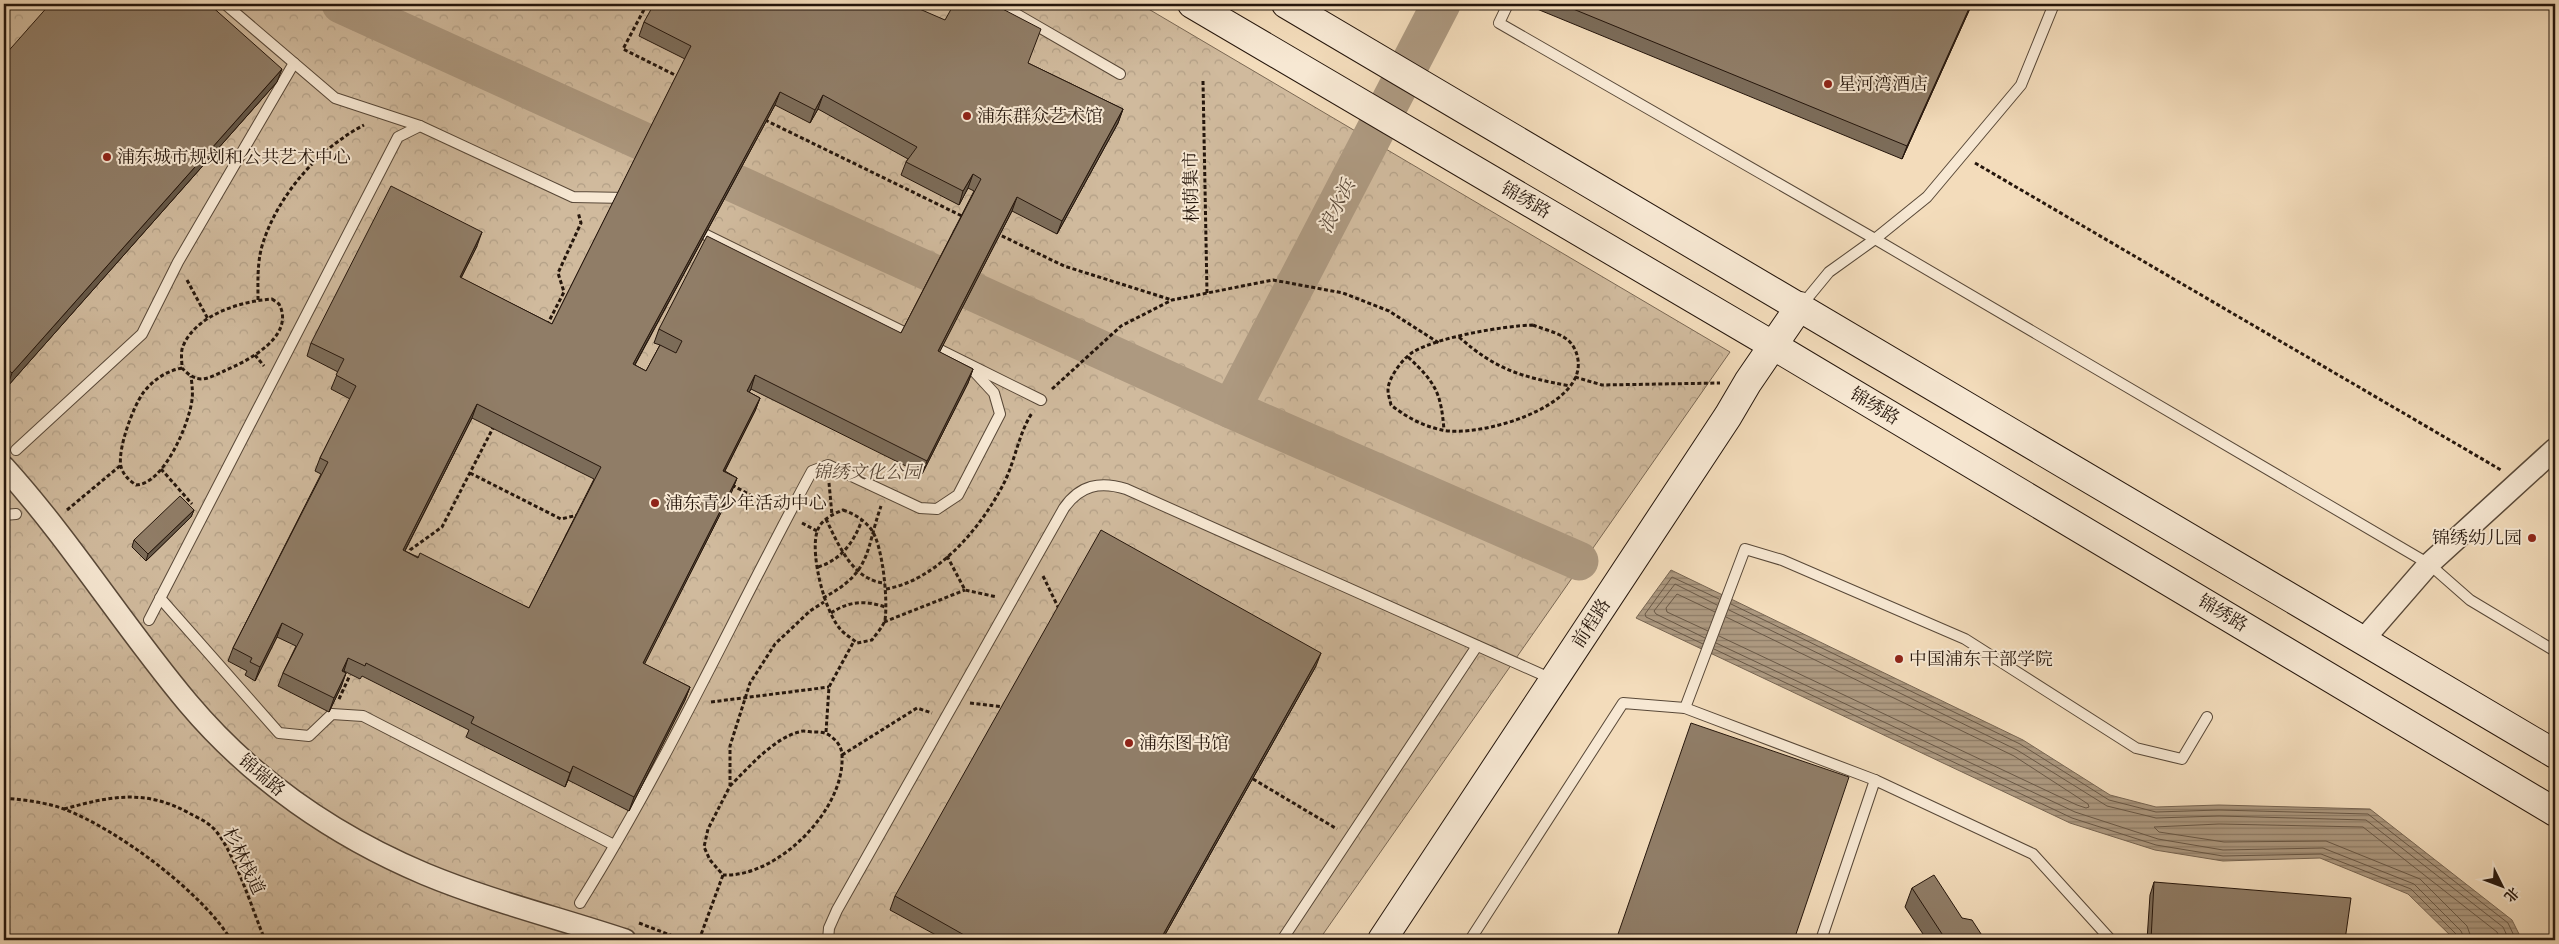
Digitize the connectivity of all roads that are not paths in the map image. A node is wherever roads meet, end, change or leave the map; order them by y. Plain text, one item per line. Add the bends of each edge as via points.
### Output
1 (225, 4) edge
2 (999, 4) edge
3 (1192, 4) edge
4 (1286, 4) edge
5 (1508, 4) edge
6 (2054, 4) edge
7 (294, 63) junction
8 (1120, 74) dead end
9 (420, 126) junction
10 (641, 203) edge
11 (685, 225) edge
12 (1875, 239) junction
13 (1800, 306) junction
14 (1774, 346) junction
15 (967, 364) junction
16 (1041, 400) road end
17 (2555, 449) edge
18 (16, 450) dead end
19 (4, 467) edge
20 (16, 514) dead end
21 (4, 515) edge
22 (2429, 564) junction
23 (160, 598) junction
24 (149, 620) dead end
25 (2363, 640) junction
26 (1477, 646) junction
27 (2555, 652) edge
28 (1554, 680) junction
29 (1685, 708) junction
30 (2207, 717) dead end
31 (2555, 754) edge
32 (1875, 780) junction
33 (2555, 812) edge
34 (614, 845) junction
35 (580, 903) dead end
36 (625, 940) edge
37 (828, 940) edge
38 (1282, 940) edge
39 (1382, 940) edge
40 (1470, 940) edge
41 (1821, 940) edge
42 (2110, 940) edge

1 - 7 lane
2 - 8 lane
3 - 14 main road, 锦绣路
4 - 13 main road
5 - 12 lane via 1499,23
6 - 12 lane via 2021,85 1926,197
7 - 9 lane via 335,98
7 - 18 lane via 178,262 142,334
9 - 10 lane via 573,197 633,199
9 - 23 lane via 398,137
11 - 15 lane
12 - 13 lane via 1829,272
12 - 22 lane
13 - 14 main road, 前程路
13 - 25 main road
14 - 28 main road, 前程路
14 - 33 main road, 锦绣路
15 - 16 lane
15 - 34 lane via 994,393 1000,414 958,495 937,509 920,508 828,465 812,471 693,704
17 - 22 street
19 - 36 street, 锦瑞路 via 189,705 242,759 300,806 339,831 427,875
20 - 21 lane
22 - 25 street
22 - 27 lane via 2470,600
23 - 24 lane
23 - 34 lane via 279,733 309,736 332,714 363,716
25 - 31 main road
26 - 28 lane
26 - 37 lane via 1115,486 1084,489 1070,500 954,702 836,910
26 - 38 lane
28 - 39 main road, 前程路
29 - 30 lane via 1745,549 1782,560 1965,639 2136,748 2182,759
29 - 32 lane
29 - 40 lane via 1623,703
32 - 41 lane
32 - 42 lane via 2033,854
34 - 35 lane

